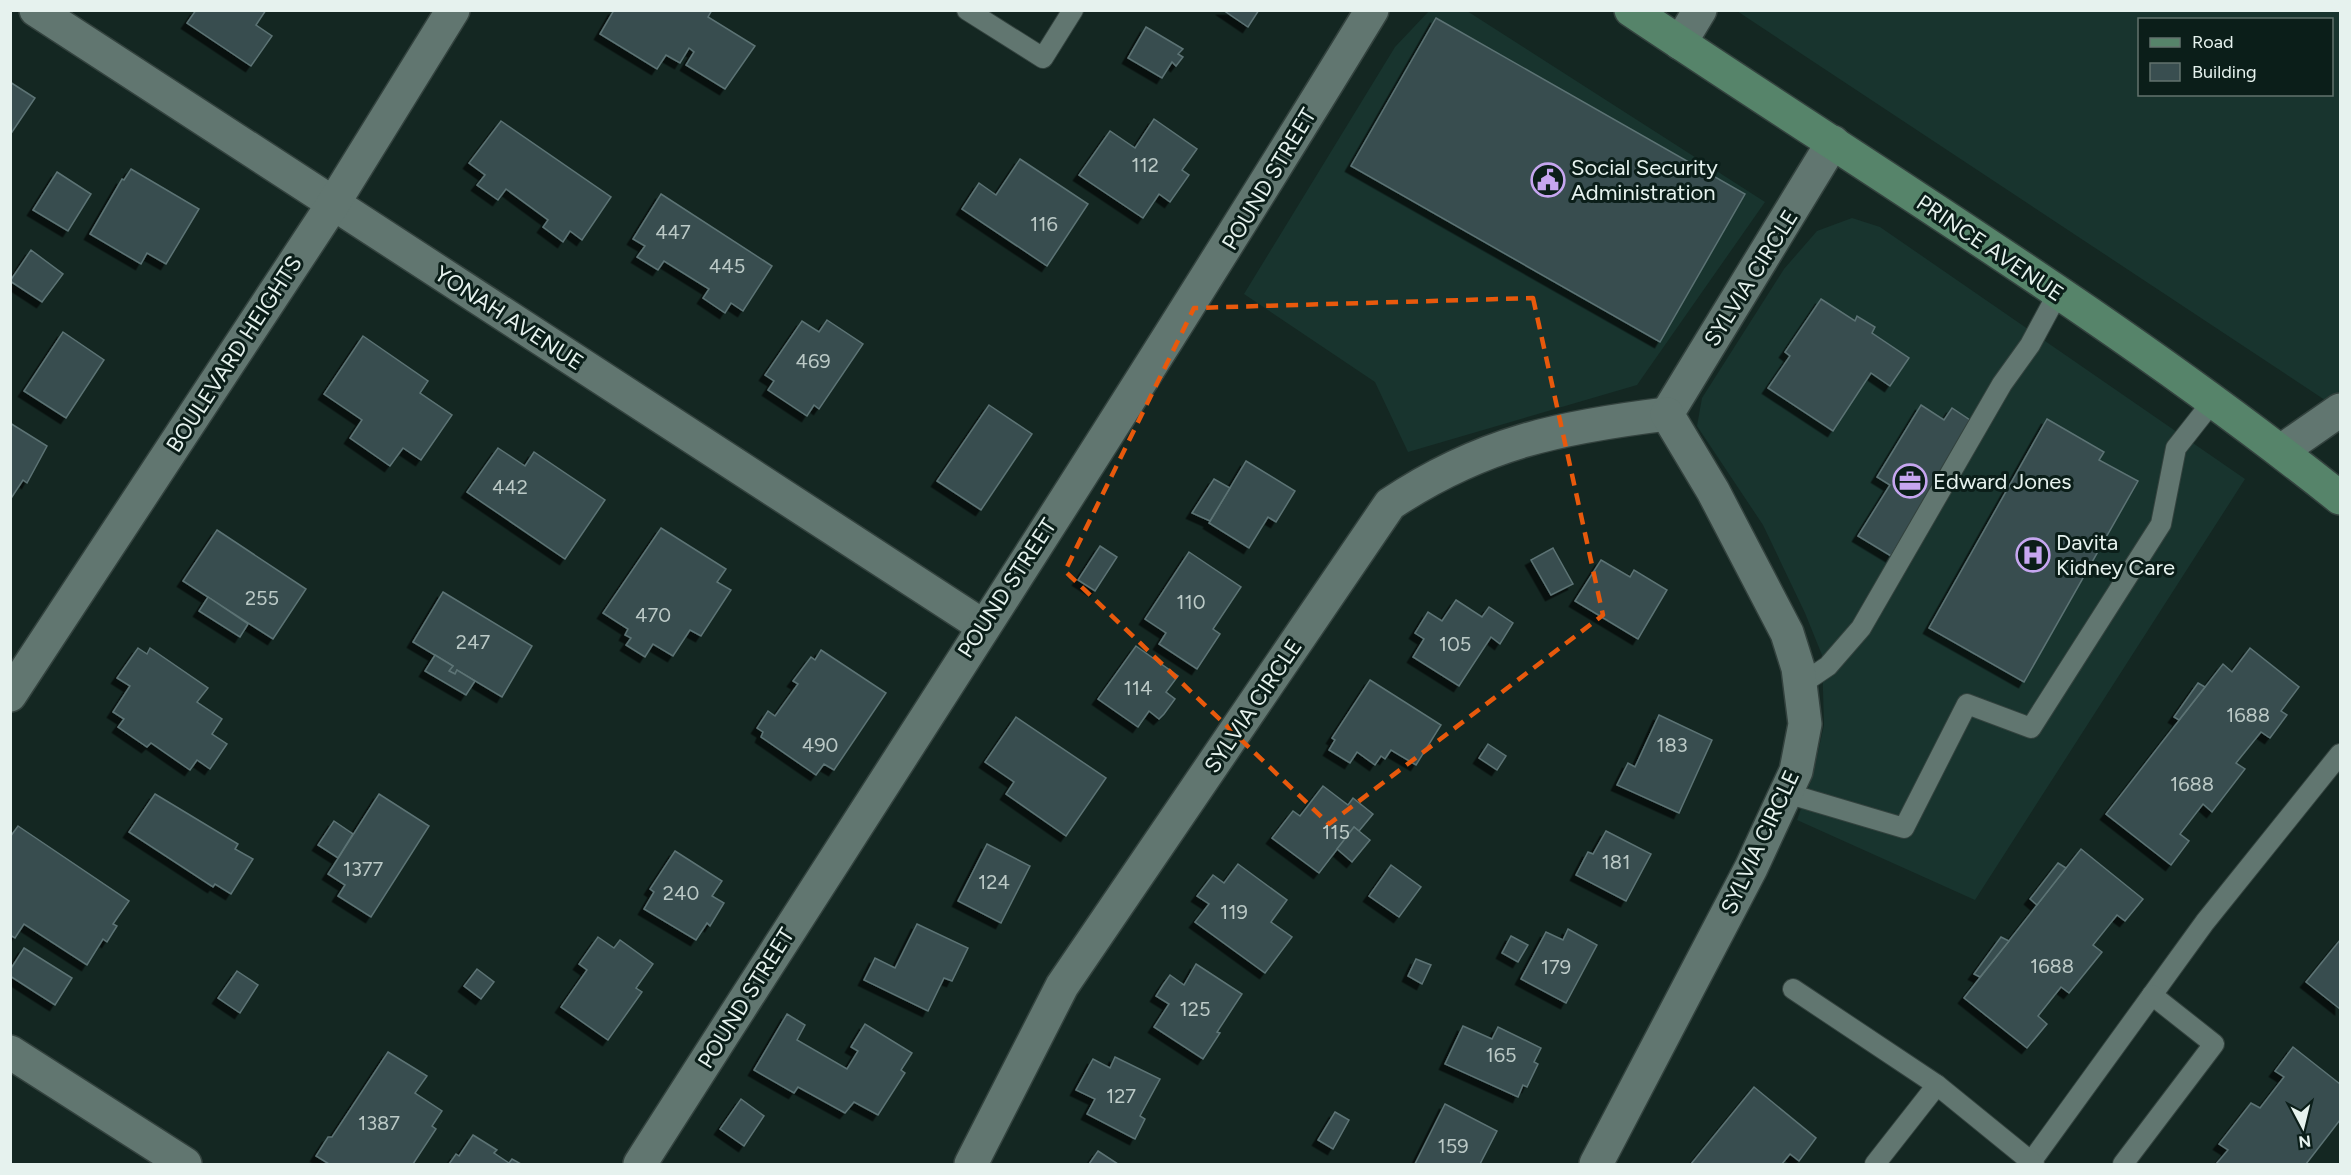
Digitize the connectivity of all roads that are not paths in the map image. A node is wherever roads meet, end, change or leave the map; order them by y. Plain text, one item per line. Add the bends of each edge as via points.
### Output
1 (36, 10) edge
2 (453, 10) edge
3 (967, 10) edge
4 (1073, 10) edge
5 (1372, 10) edge
6 (1631, 10) edge
7 (1700, 10) edge
8 (1680, 43) junction
9 (1833, 142) junction
10 (333, 204) junction
11 (2058, 293) junction
12 (2213, 401) junction
13 (2340, 410) edge
14 (1667, 414) junction
15 (2281, 451) junction
16 (2340, 498) edge
17 (982, 626) junction
18 (1800, 685) junction
19 (10, 695) edge
20 (2340, 754) edge
21 (1786, 793) junction
22 (1793, 989) dead end
23 (2152, 995) junction
24 (10, 1052) edge
25 (1937, 1084) junction
26 (2032, 1163) edge
27 (185, 1164) edge
28 (640, 1164) edge
29 (971, 1164) edge
30 (1596, 1164) edge
31 (1875, 1164) edge
32 (2123, 1164) edge

1 - 10 street, YONAH AVENUE
2 - 10 street, BOULEVARD HEIGHTS
3 - 4 lane via 1043,58
5 - 17 street, POUND STREET via 1200,292
6 - 8 main road, PRINCE AVENUE
7 - 8 street
8 - 9 main road, PRINCE AVENUE
9 - 11 main road, PRINCE AVENUE
9 - 14 street, SYLVIA CIRCLE
10 - 17 street, YONAH AVENUE
10 - 19 street, BOULEVARD HEIGHTS
11 - 12 main road, PRINCE AVENUE
11 - 18 lane via 2031,345 2002,384 1861,628 1828,666
12 - 15 main road, PRINCE AVENUE
12 - 21 lane via 2176,448 2160,524 2031,728 1967,704 1904,828
13 - 15 street
14 - 18 street, SYLVIA CIRCLE via 1787,633
14 - 29 street, SYLVIA CIRCLE via 1595,423 1507,444 1460,463 1390,504 1062,986
15 - 16 main road, PRINCE AVENUE
17 - 28 street, POUND STREET
18 - 21 street, SYLVIA CIRCLE via 1805,724 1796,771
20 - 23 lane via 2205,922
21 - 30 street, SYLVIA CIRCLE via 1751,868
22 - 25 lane
23 - 26 lane
23 - 32 lane via 2214,1044
24 - 27 street
25 - 26 lane
25 - 31 lane

